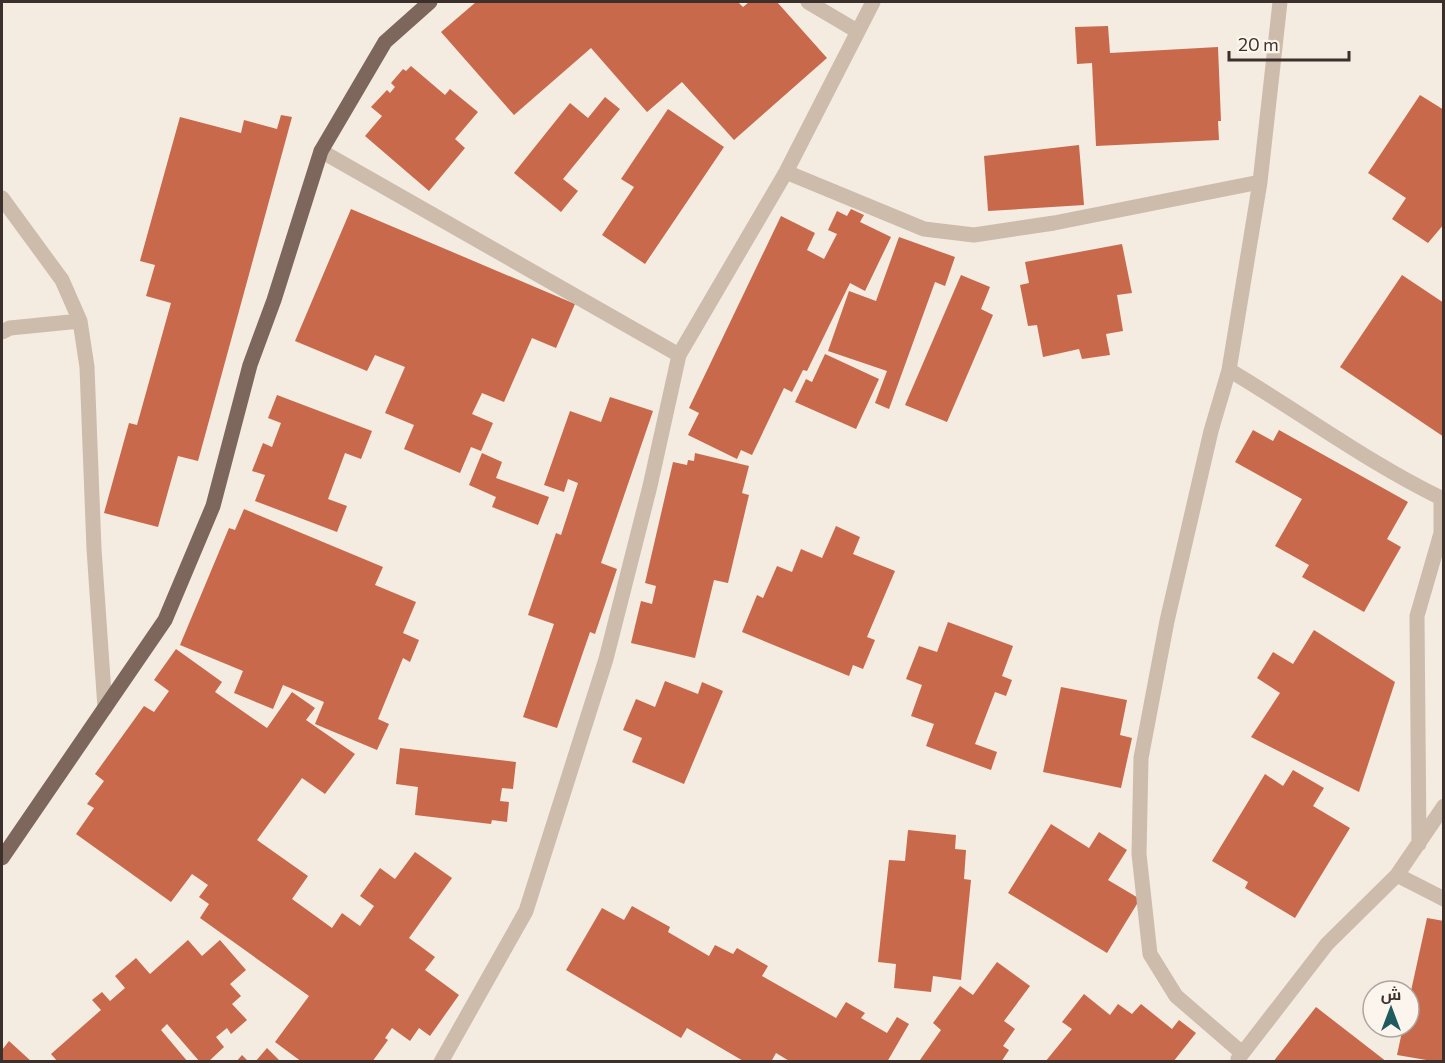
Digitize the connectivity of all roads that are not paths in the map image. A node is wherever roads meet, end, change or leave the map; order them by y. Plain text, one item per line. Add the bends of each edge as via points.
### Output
1 (430, 2) edge
2 (808, 2) edge
3 (873, 2) edge
4 (1280, 2) edge
5 (857, 31) junction
6 (321, 151) junction
7 (786, 172) junction
8 (1260, 182) junction
9 (2, 198) edge
10 (80, 321) junction
11 (2, 332) edge
12 (679, 355) junction
13 (1229, 370) junction
14 (105, 708) junction
15 (1443, 806) edge
16 (1419, 844) junction
17 (2, 858) edge
18 (1397, 875) junction
19 (1443, 899) edge
20 (1239, 1057) edge
21 (441, 1062) edge

1 - 6 main road via 385,42
2 - 5 street
3 - 5 street
4 - 8 street
5 - 7 street
6 - 12 street
6 - 14 main road via 250,365 213,506 165,620
7 - 8 street via 924,229 974,235
7 - 12 street
8 - 13 street
9 - 10 street via 62,280
10 - 11 street
10 - 14 street via 87,367
12 - 21 street via 606,659 526,911
13 - 16 street via 1400,478 1441,498 1441,533 1417,616
13 - 20 street via 1170,610 1141,758 1139,854 1150,954 1176,996
14 - 17 main road
15 - 16 street
16 - 18 street
18 - 19 street
18 - 20 street via 1327,944

